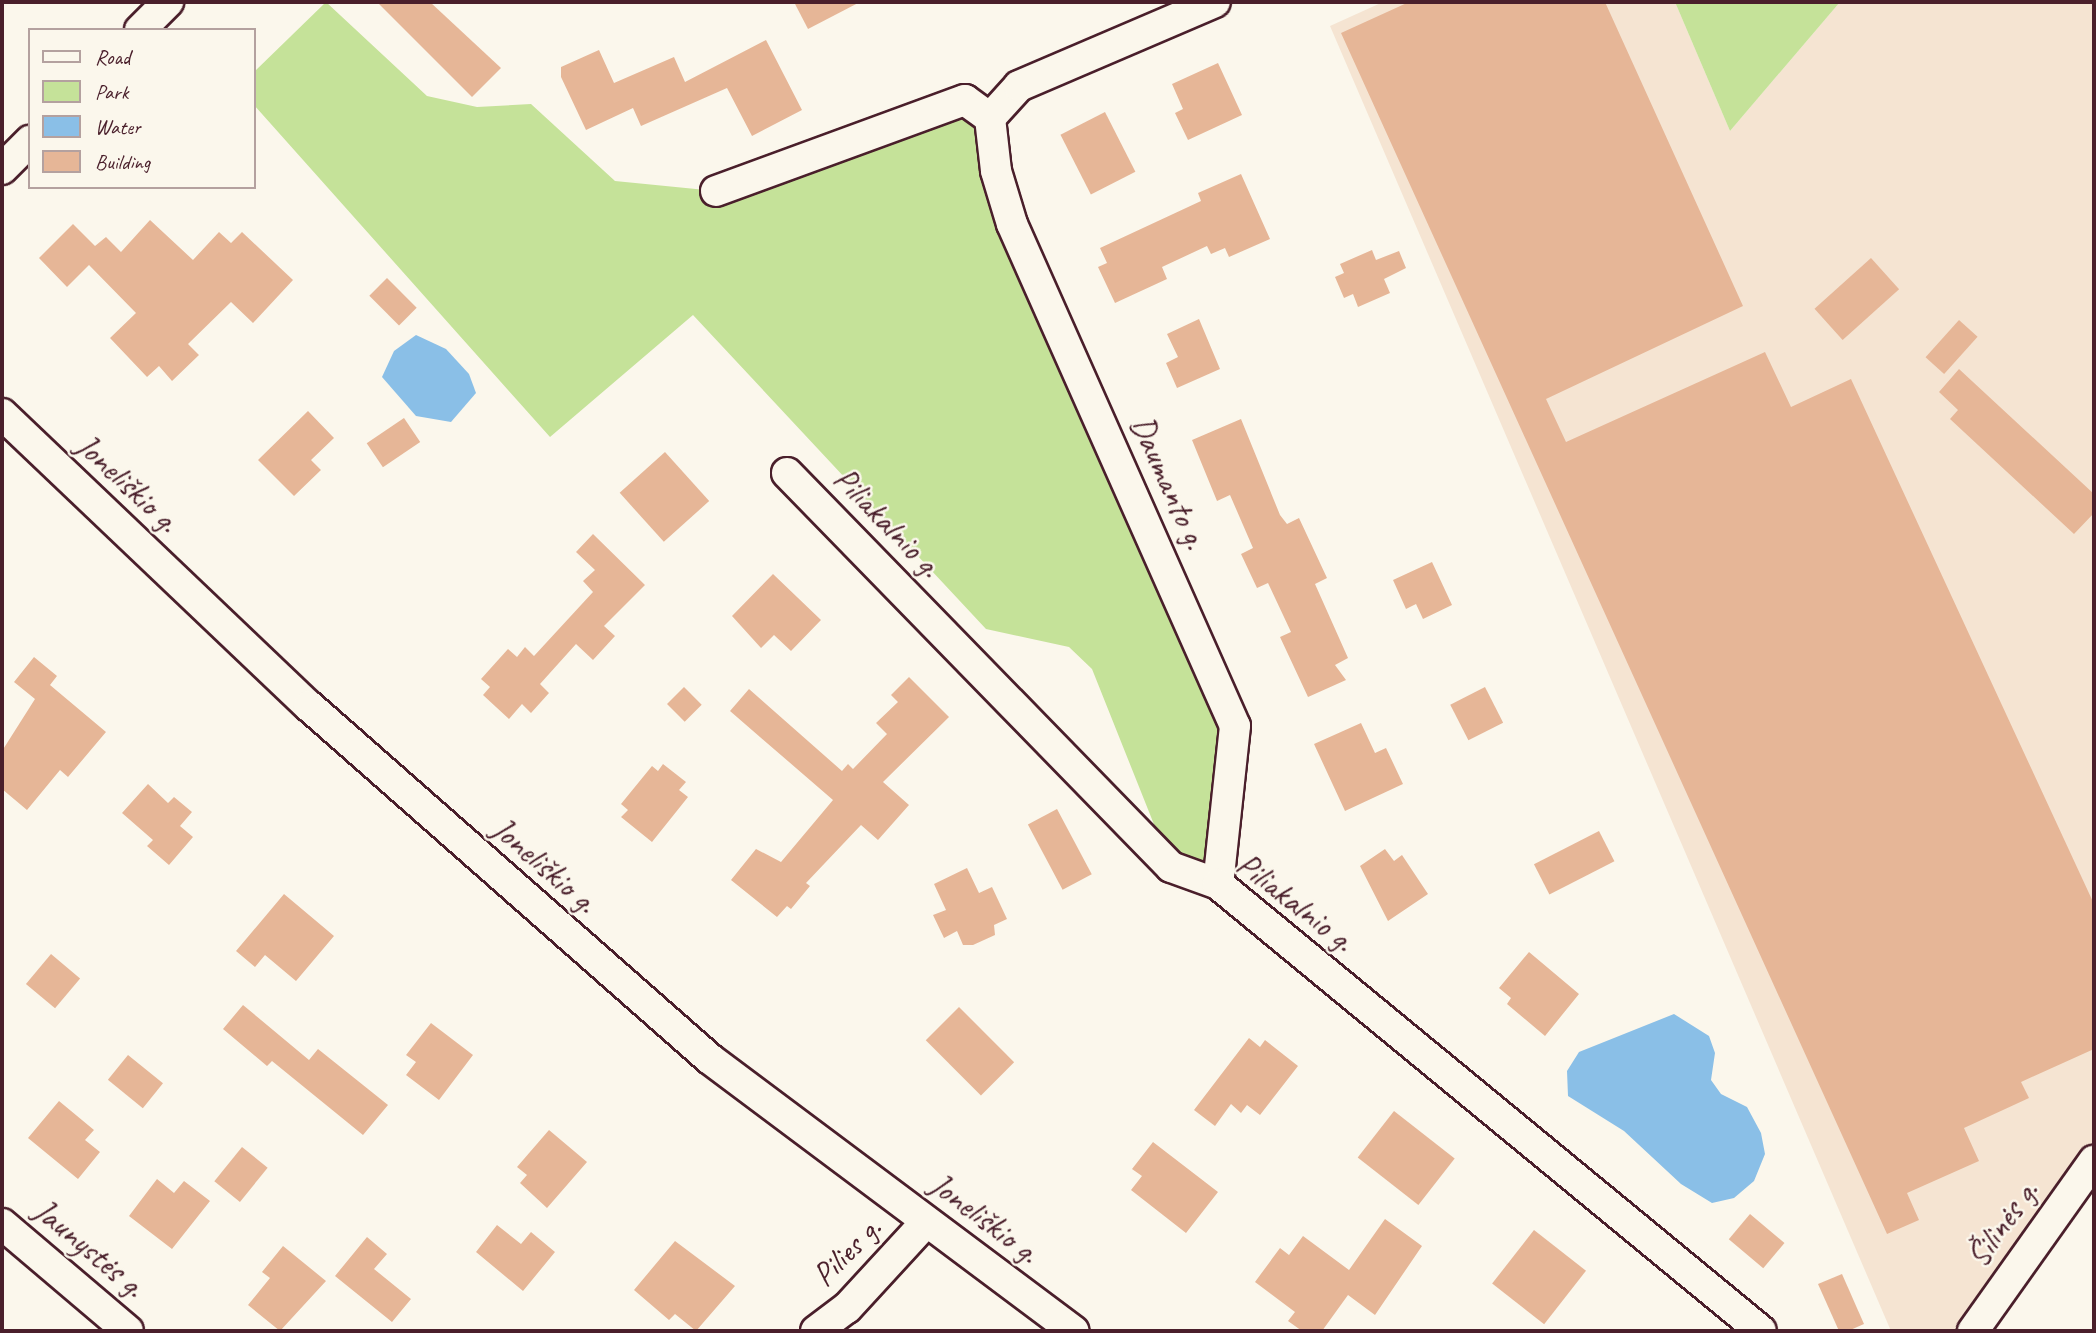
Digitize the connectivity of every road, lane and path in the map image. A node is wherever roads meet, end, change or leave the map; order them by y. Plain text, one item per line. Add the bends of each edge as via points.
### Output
1 (169, 2) edge
2 (1215, 2) edge
3 (143, 28) edge
4 (990, 118) junction
5 (28, 143) edge
6 (2, 169) edge
7 (716, 191) dead end
8 (2, 414) edge
9 (787, 473) dead end
10 (1218, 884) junction
11 (2094, 1161) edge
12 (926, 1222) junction
13 (2, 1224) edge
14 (128, 1331) edge
15 (816, 1331) edge
16 (1074, 1331) edge
17 (1761, 1331) edge
18 (1973, 1331) edge

1 - 3 street
2 - 4 street via 1019,86
4 - 7 street via 965,100
4 - 10 street, Daumanto g. via 996,172 1012,224 1235,726
5 - 6 street
8 - 12 street, Joneliškio g. via 309,706 514,890 710,1059
9 - 10 street, Piliakalnio g. via 1171,867
10 - 17 street, Piliakalnio g.
11 - 18 street, Šilinės g.
12 - 15 street, Pilies g. via 847,1308
12 - 16 street, Joneliškio g.
13 - 14 street, Jaunystės g.

